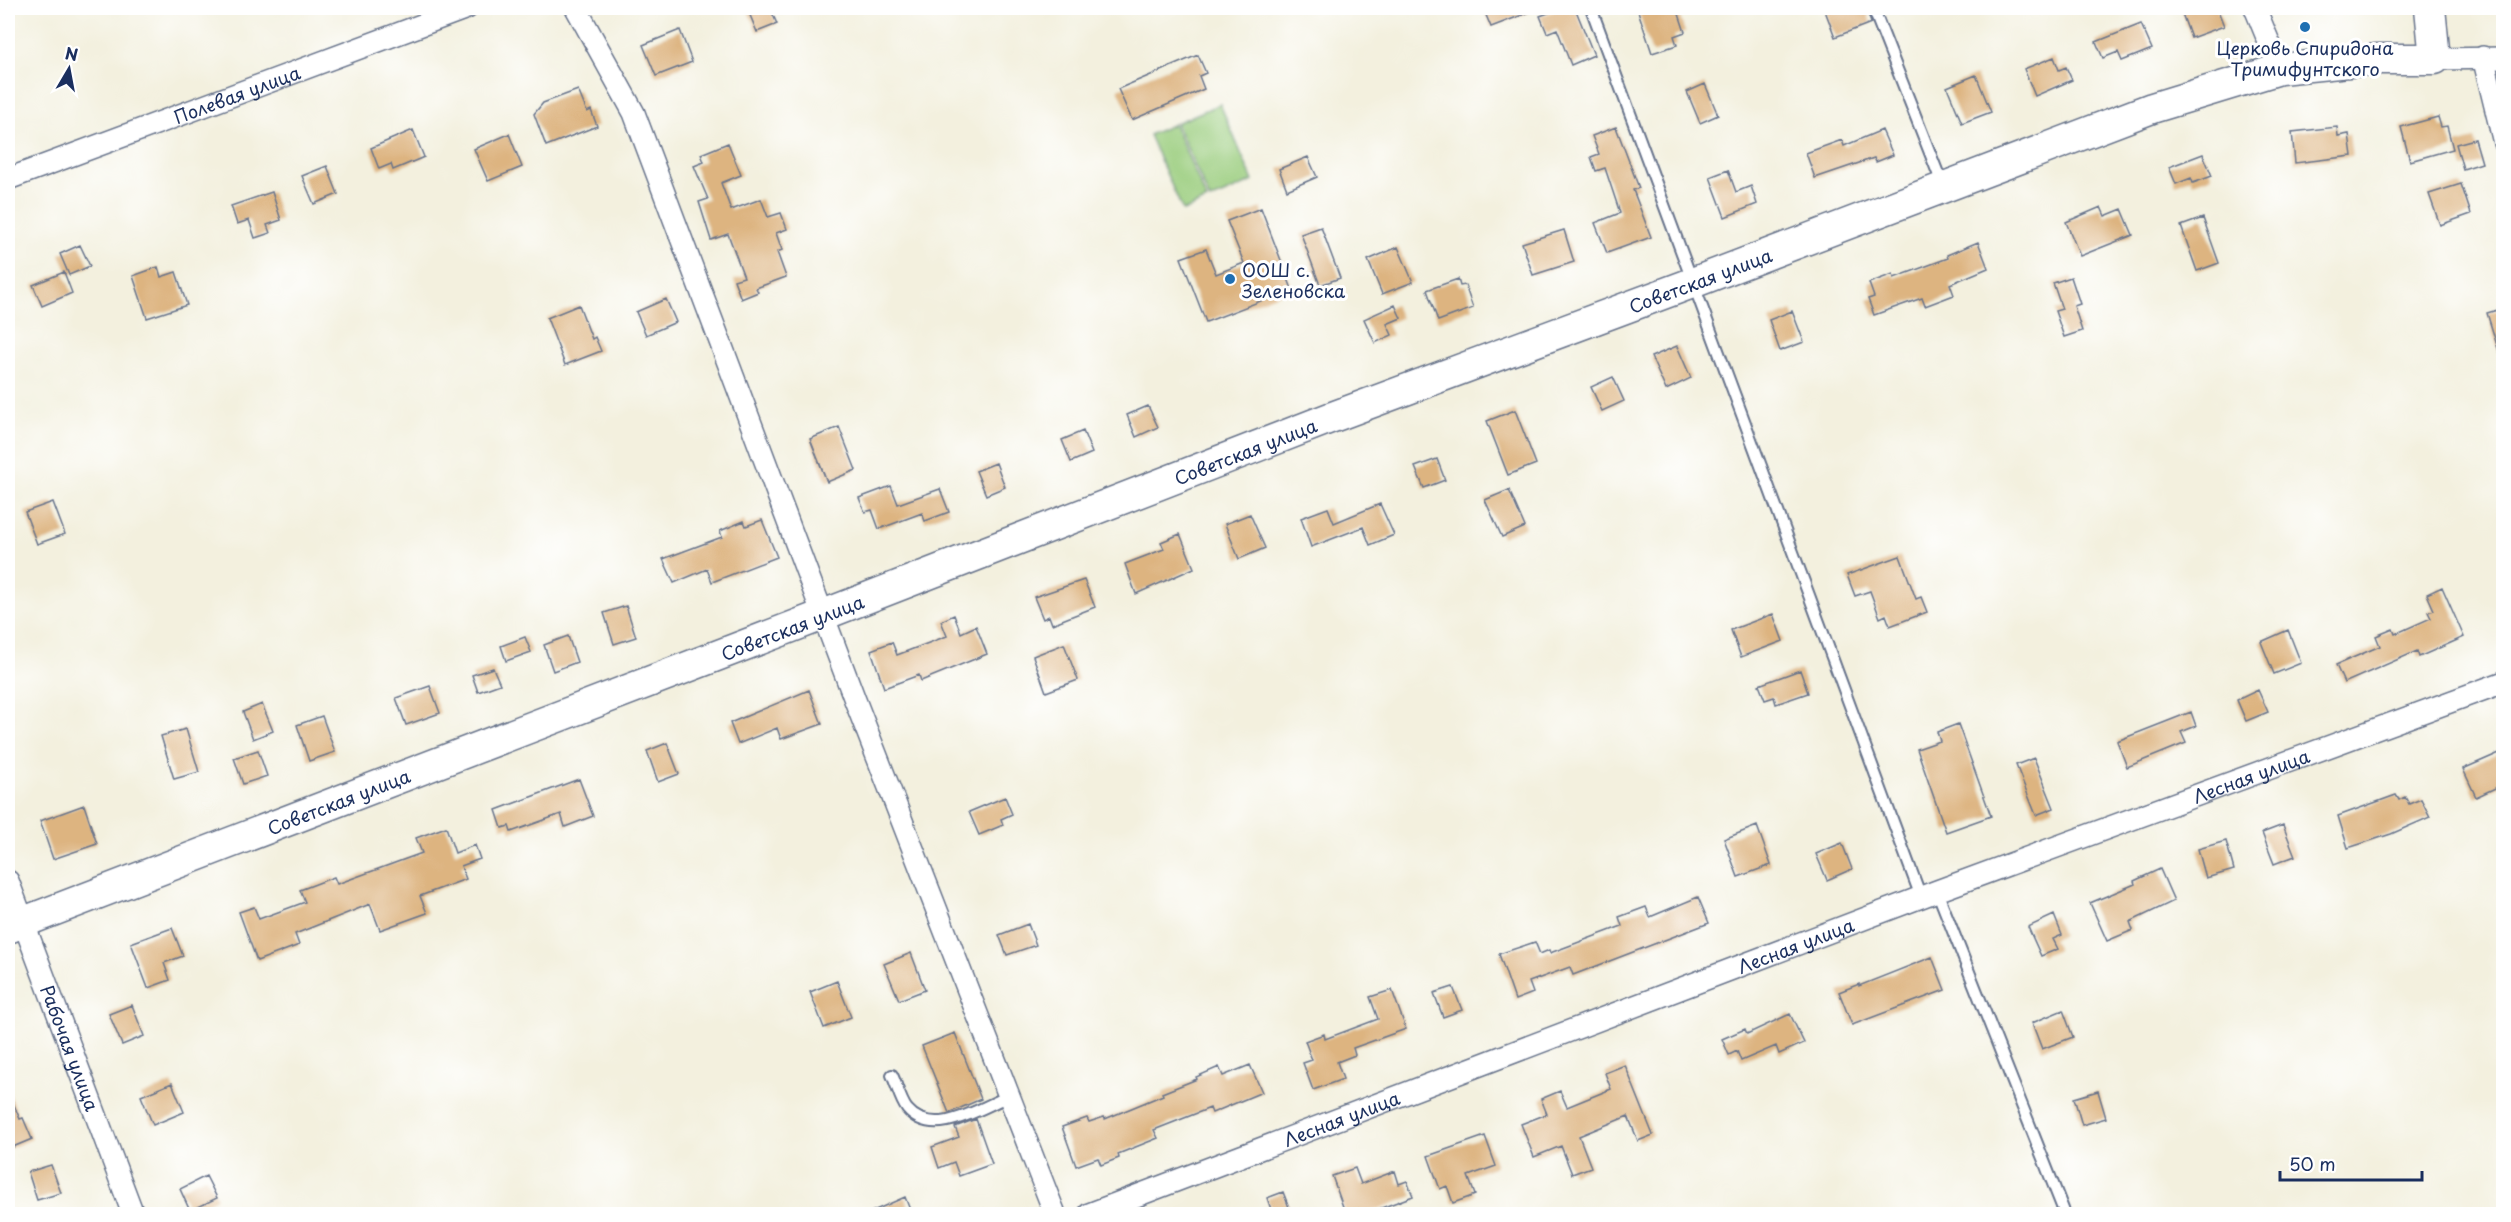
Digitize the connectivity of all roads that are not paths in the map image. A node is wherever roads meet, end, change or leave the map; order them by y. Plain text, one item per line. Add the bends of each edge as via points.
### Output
1 (467, 8) edge
2 (576, 8) edge
3 (1591, 8) edge
4 (1873, 8) edge
5 (2254, 8) edge
6 (2430, 8) edge
7 (2493, 58) edge
8 (2435, 59) junction
9 (2280, 69) junction
10 (2504, 143) edge
11 (8, 179) edge
12 (1944, 187) junction
13 (1695, 282) junction
14 (823, 615) junction
15 (2504, 682) edge
16 (8, 881) edge
17 (1929, 894) junction
18 (15, 925) edge
19 (892, 1075) dead end
20 (1009, 1096) junction
21 (133, 1215) edge
22 (1055, 1215) edge
23 (1089, 1215) edge
24 (2065, 1215) edge

1 - 11 street, Полевая улица
2 - 14 street via 634,113
3 - 13 lane
4 - 12 lane
5 - 9 street
6 - 8 street
7 - 8 street, Советская улица
7 - 10 street
8 - 9 street, Советская улица via 2378,59
9 - 12 street, Советская улица via 2152,108
12 - 13 street, Советская улица
13 - 14 street, Советская улица
13 - 17 lane
14 - 18 street, Советская улица
14 - 20 street
15 - 17 street, Лесная улица
16 - 18 street, Рабочая улица
17 - 23 street, Лесная улица
17 - 24 lane
18 - 21 street, Рабочая улица
19 - 20 lane via 906,1108 932,1124
20 - 22 street

